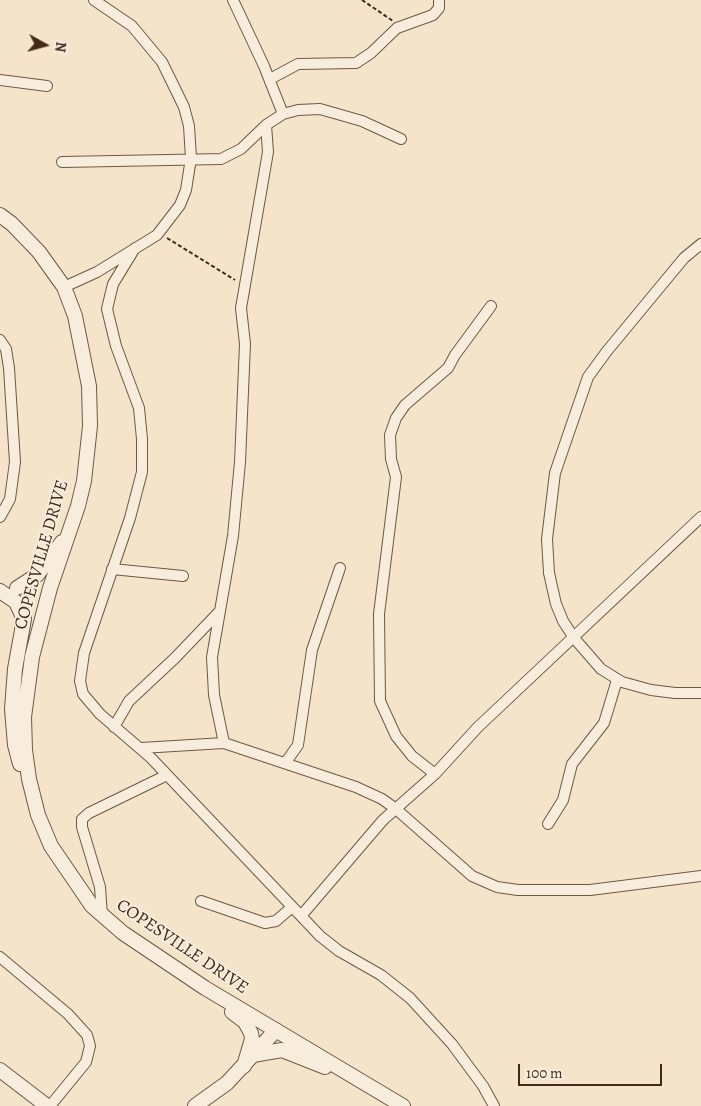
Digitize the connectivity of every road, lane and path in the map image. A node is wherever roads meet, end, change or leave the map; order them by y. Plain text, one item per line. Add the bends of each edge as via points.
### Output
1 (94, 0) edge
2 (233, 0) edge
3 (362, 0) edge
4 (439, 0) edge
5 (401, 25) junction
6 (270, 79) junction
7 (0, 80) edge
8 (47, 86) dead end
9 (283, 114) junction
10 (266, 125) junction
11 (401, 139) dead end
12 (191, 158) junction
13 (62, 162) dead end
14 (0, 215) edge
15 (159, 233) junction
16 (701, 244) edge
17 (135, 248) junction
18 (64, 287) junction
19 (244, 289) junction
20 (492, 306) dead end
21 (0, 340) edge
22 (5, 397) edge
23 (0, 517) edge
24 (701, 517) edge
25 (70, 529) junction
26 (112, 568) junction
27 (340, 568) dead end
28 (183, 576) dead end
29 (16, 588) junction
30 (50, 588) junction
31 (0, 589) edge
32 (219, 612) junction
33 (574, 638) junction
34 (617, 680) junction
35 (701, 693) edge
36 (114, 727) junction
37 (224, 743) junction
38 (141, 748) junction
39 (286, 762) junction
40 (435, 774) junction
41 (167, 775) junction
42 (29, 779) junction
43 (396, 809) junction
44 (548, 824) dead end
45 (701, 876) edge
46 (201, 901) dead end
47 (292, 907) junction
48 (102, 916) junction
49 (301, 916) junction
50 (0, 958) edge
51 (188, 978) junction
52 (276, 1030) junction
53 (253, 1055) junction
54 (244, 1066) junction
55 (0, 1070) edge
56 (364, 1081) junction
57 (49, 1106) edge
58 (195, 1106) edge
59 (403, 1106) edge
60 (494, 1106) edge

1 - 12 street via 132,26 162,62 184,106
2 - 6 street
3 - 5 path
4 - 5 street via 433,15
5 - 6 street via 372,53 356,63 298,64
6 - 9 street
7 - 8 street
9 - 10 street
9 - 11 street via 320,109 362,121
10 - 12 street via 229,156 221,159
10 - 19 street via 268,152
12 - 13 street
12 - 15 street via 180,205
14 - 18 street, COPESVILLE DRIVE via 39,252
15 - 17 street
15 - 19 path via 239,282
16 - 33 street via 684,258 588,377 554,473 547,524 549,573 556,604
17 - 18 street via 97,272
17 - 26 street via 113,284 107,309 138,408 142,438 138,494
18 - 25 street, COPESVILLE DRIVE via 75,316 89,386 90,426 84,481
19 - 32 street via 240,462
20 - 40 street via 448,368 405,406 390,435 390,459 396,477 379,614 380,700 396,736 412,756
21 - 22 street via 6,349 10,368
22 - 23 street via 15,434 14,477 10,499
24 - 33 street
25 - 29 street via 46,565
25 - 30 street, COPESVILLE DRIVE
26 - 28 street
26 - 36 street via 84,653 80,681 83,694
27 - 39 street via 312,650 298,745
29 - 30 street
29 - 31 street
30 - 42 street, COPESVILLE DRIVE via 32,657 27,692 24,741
31 - 42 street via 16,602 24,619 12,708 18,761
32 - 36 street via 129,701
32 - 37 street via 212,676
33 - 34 street via 601,668
33 - 40 street via 478,727
34 - 35 street via 652,690
34 - 44 street via 604,722 572,764 563,800
36 - 38 street
37 - 38 street
37 - 39 street
38 - 41 street
39 - 43 street via 370,793
40 - 43 street
41 - 47 street
41 - 48 street via 88,813 82,819 100,887
42 - 48 street, COPESVILLE DRIVE via 38,815 51,846 82,893
43 - 45 street via 472,876 497,886 518,890 590,890
43 - 49 street
46 - 47 street via 265,923 276,921
47 - 49 street
48 - 51 street, COPESVILLE DRIVE
49 - 60 street via 330,945 381,975 410,998 456,1050
50 - 57 street via 68,1014 87,1035 90,1046 86,1062
51 - 52 street, COPESVILLE DRIVE
51 - 54 street via 249,1027 252,1039
52 - 53 street
52 - 56 street, COPESVILLE DRIVE
53 - 54 street
53 - 56 street via 276,1049 288,1051
54 - 58 street via 215,1094
55 - 57 street
56 - 59 street, COPESVILLE DRIVE

